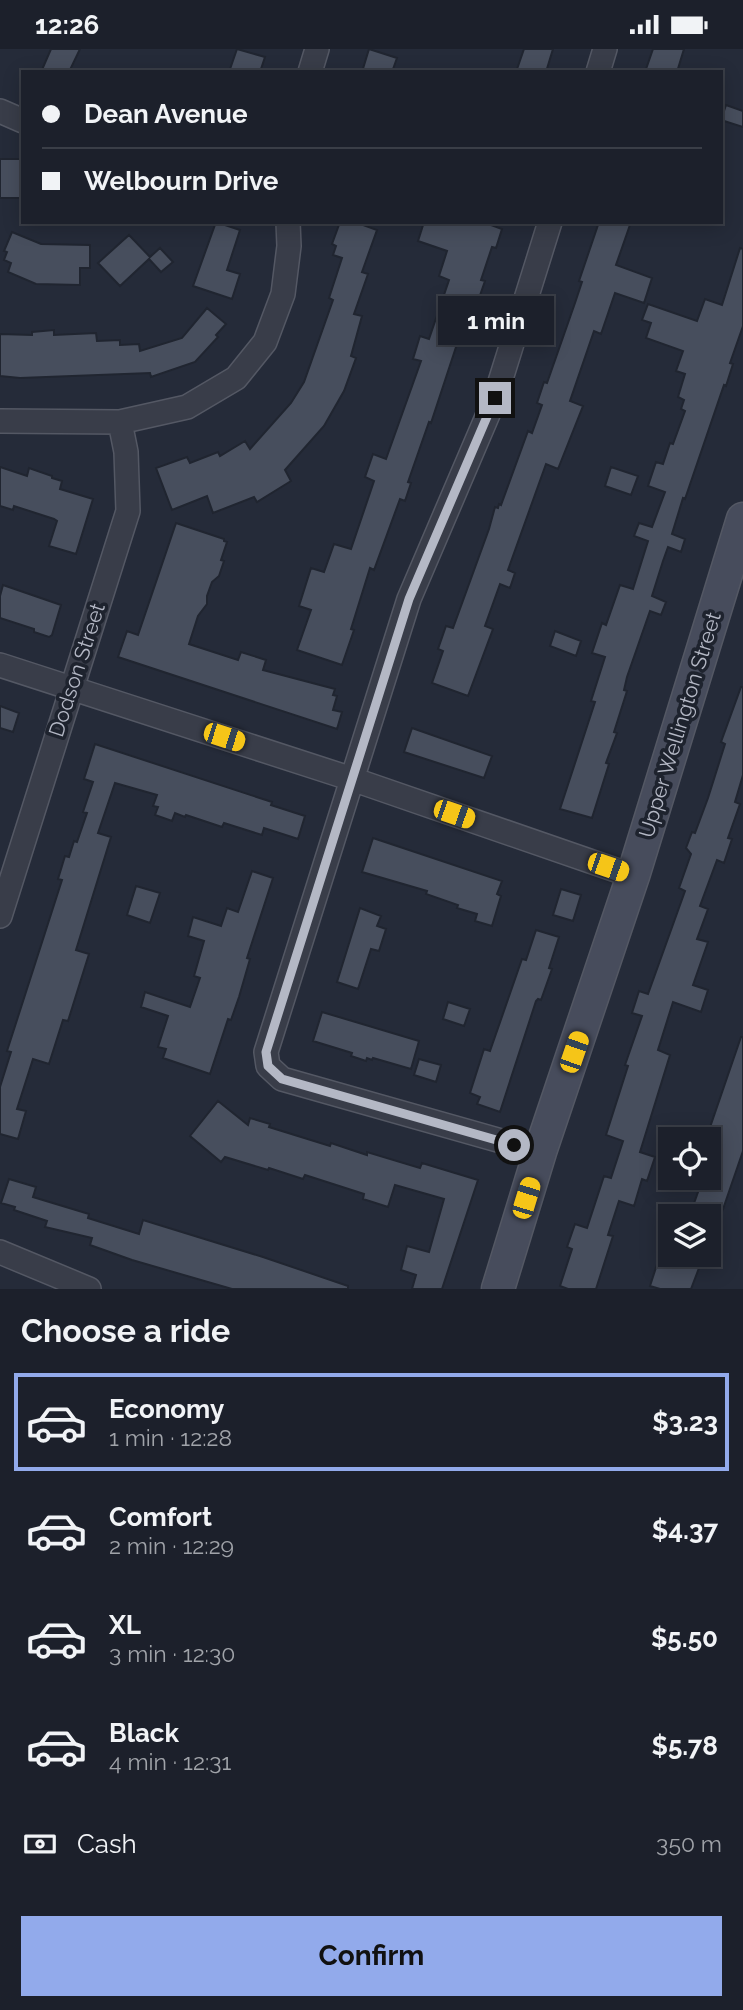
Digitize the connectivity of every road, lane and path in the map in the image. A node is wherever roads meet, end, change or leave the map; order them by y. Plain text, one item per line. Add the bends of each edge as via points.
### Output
1 (317, 49) edge
2 (605, 49) edge
3 (311, 70) edge
4 (599, 70) edge
5 (0, 111) edge
6 (21, 120) edge
7 (288, 224) edge
8 (549, 224) edge
9 (0, 421) edge
10 (120, 422) junction
11 (743, 519) edge
12 (0, 665) edge
13 (71, 687) junction
14 (352, 779) junction
15 (633, 876) junction
16 (0, 916) edge
17 (540, 1152) junction
18 (0, 1252) edge
19 (89, 1289) edge
20 (498, 1289) edge

1 - 3 street
2 - 4 street
5 - 6 street
7 - 10 street via 283,294 265,342 236,378 187,407
8 - 14 street via 495,398 409,599
9 - 10 street
10 - 13 street, Dodson Street via 128,511
11 - 15 main road, Upper Wellington Street
12 - 13 street
13 - 14 street
13 - 16 street, Dodson Street
14 - 15 street
14 - 17 street via 266,1052 268,1066 282,1079
15 - 17 main road, Upper Wellington Street
17 - 20 main road, Upper Wellington Street
18 - 19 street

